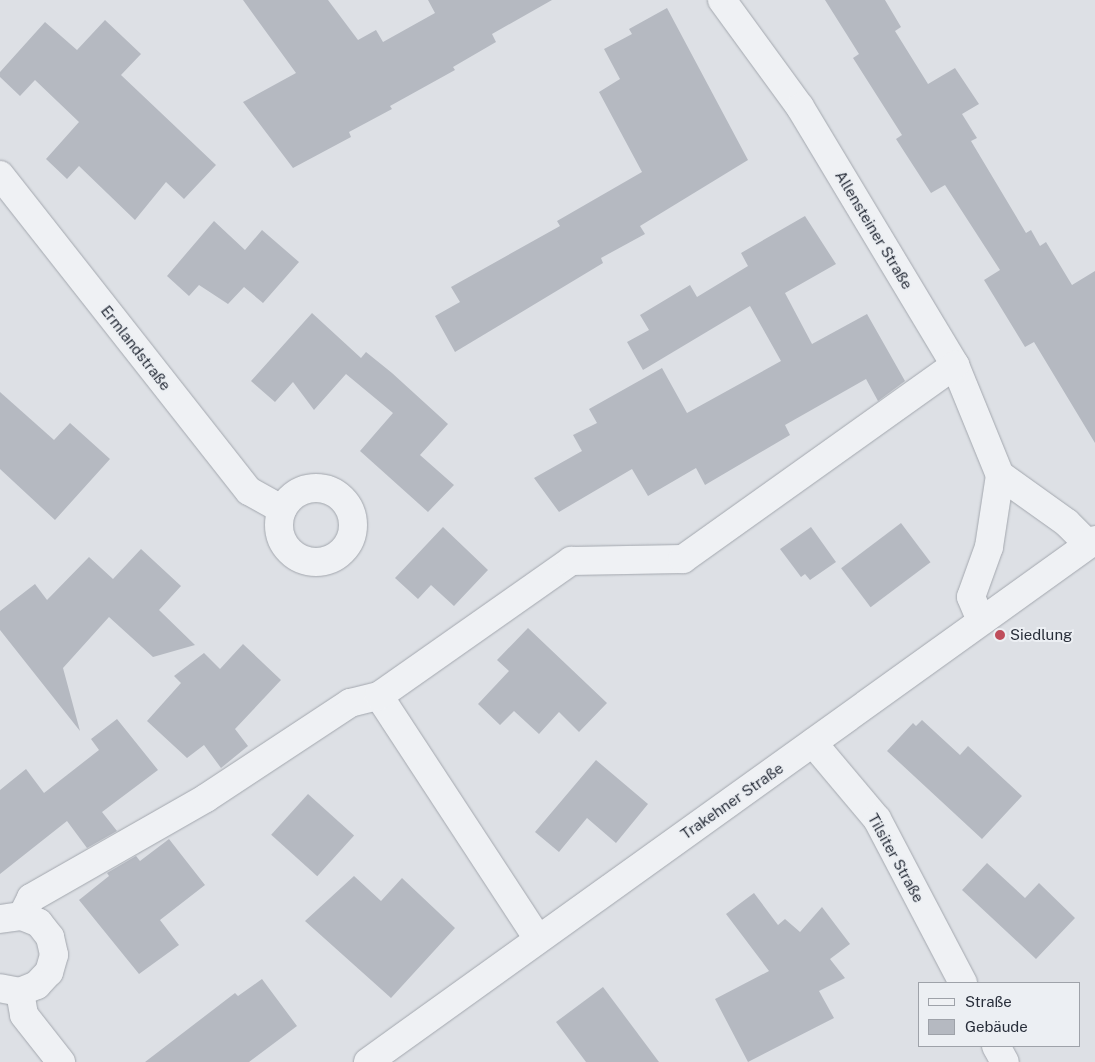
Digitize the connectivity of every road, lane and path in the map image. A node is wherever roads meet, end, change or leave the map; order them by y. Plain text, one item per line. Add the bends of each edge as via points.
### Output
1 (722, 0) edge
2 (0, 175) edge
3 (955, 365) junction
4 (1000, 474) junction
5 (282, 509) dead end
6 (1092, 542) edge
7 (981, 620) junction
8 (378, 696) junction
9 (813, 743) junction
10 (11, 918) edge
11 (538, 939) junction
12 (962, 982) edge
13 (10, 990) edge
14 (997, 1047) edge
15 (61, 1062) edge
16 (368, 1062) edge
17 (1005, 1062) edge

1 - 3 street, Allensteiner Straße via 800,107
2 - 5 street, Ermlandstraße via 250,491
3 - 4 street, Allensteiner Straße
3 - 8 street via 683,559 572,561
4 - 6 street
4 - 7 street via 989,547 971,597
6 - 7 street, Trakehner Straße
7 - 9 street, Trakehner Straße
8 - 10 street via 350,703 206,798 31,898
8 - 11 street
9 - 11 street, Trakehner Straße
9 - 12 street, Tilsiter Straße via 877,819
10 - 13 street via 44,930 54,954 49,972 37,985
11 - 16 street, Trakehner Straße
13 - 15 street via 24,1015
14 - 17 street

